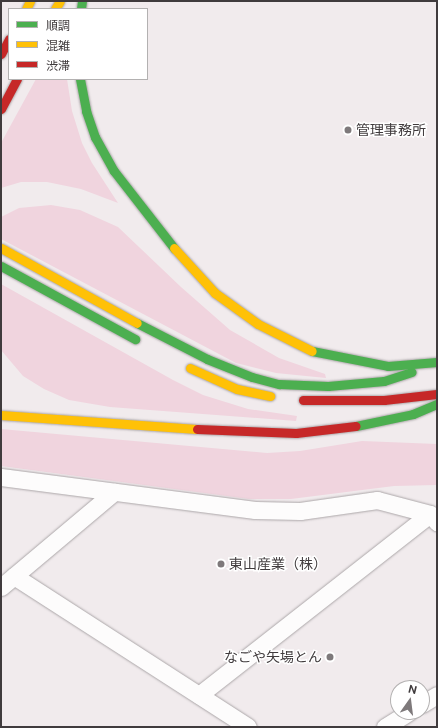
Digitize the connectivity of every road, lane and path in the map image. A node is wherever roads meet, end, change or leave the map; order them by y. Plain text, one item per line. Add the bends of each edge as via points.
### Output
1 (8, 41) edge
2 (1, 54) edge
3 (16, 80) edge
4 (80, 80) edge
5 (1, 109) edge
6 (1, 248) edge
7 (1, 266) edge
8 (142, 343) dead end
9 (179, 362) dead end
10 (437, 363) edge
11 (437, 394) edge
12 (437, 404) edge
13 (1, 415) edge
14 (1, 478) edge
15 (114, 492) junction
16 (434, 518) edge
17 (14, 576) junction
18 (1, 587) edge
19 (199, 695) junction
20 (396, 720) edge
21 (248, 727) edge
22 (385, 727) edge

1 - 2 highway
3 - 5 highway
4 - 10 highway via 86,111 95,137 114,171 172,246 215,293 258,324 304,348 323,354 373,365
6 - 10 highway via 155,333 207,359 252,377 279,384 328,386 384,381
7 - 8 highway
9 - 11 highway via 237,389 287,398 338,402
12 - 13 highway via 412,414 365,425 296,433 234,432
14 - 15 street
15 - 16 street via 255,510 300,511 377,500
15 - 17 street
16 - 19 street
17 - 18 street
17 - 19 street
19 - 21 street
20 - 22 street

